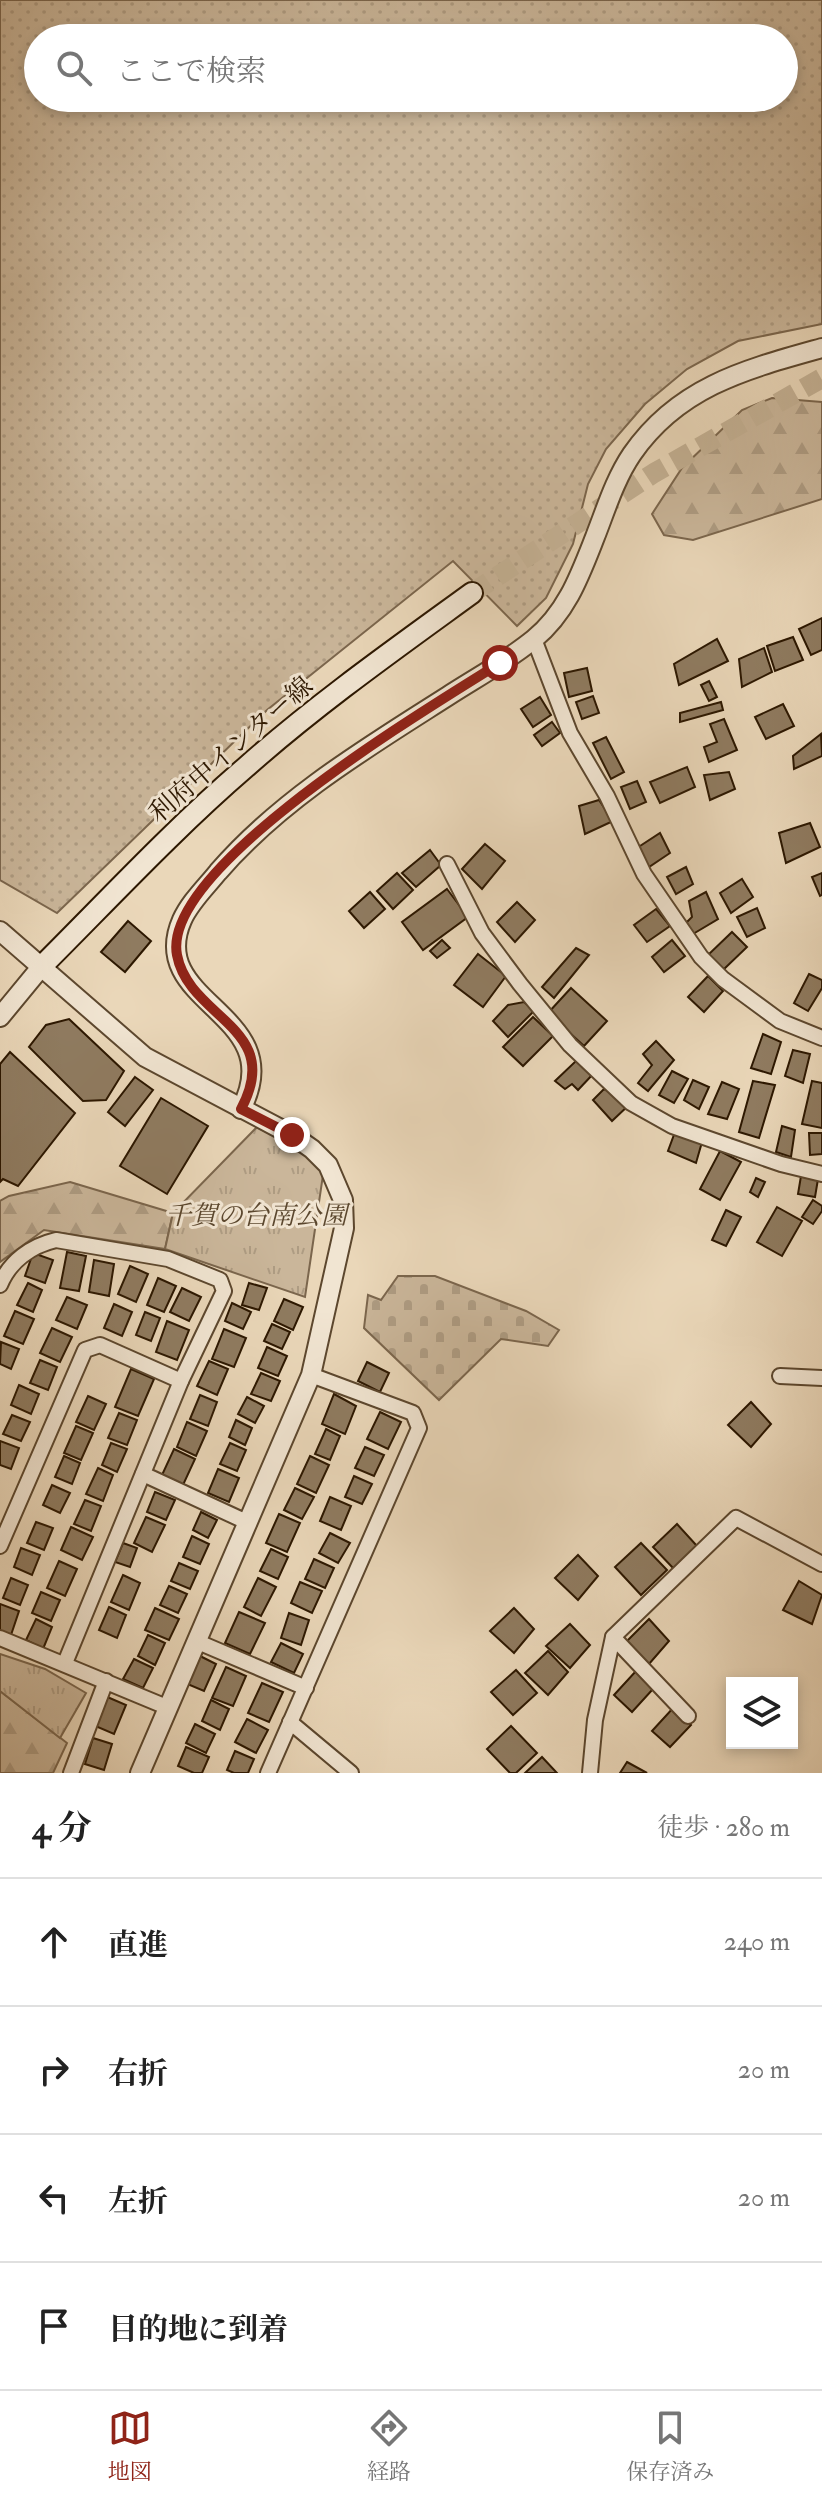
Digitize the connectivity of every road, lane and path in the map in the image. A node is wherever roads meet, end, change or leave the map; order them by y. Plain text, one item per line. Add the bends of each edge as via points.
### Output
1 (822, 348) edge
2 (472, 593) tunnel mouth
3 (534, 639) junction
4 (447, 864) dead end
5 (0, 931) edge
6 (42, 966) junction
7 (0, 1017) edge
8 (822, 1038) edge
9 (241, 1109) junction
10 (822, 1174) edge
11 (0, 1285) edge
12 (311, 1375) junction
13 (780, 1376) dead end
14 (822, 1378) edge
15 (181, 1381) junction
16 (143, 1474) junction
17 (249, 1523) junction
18 (0, 1546) edge
19 (822, 1564) edge
20 (613, 1637) junction
21 (0, 1638) edge
22 (198, 1642) junction
23 (65, 1663) junction
24 (106, 1681) junction
25 (306, 1688) junction
26 (169, 1708) junction
27 (688, 1716) dead end
28 (290, 1722) junction
29 (71, 1773) edge
30 (140, 1773) edge
31 (268, 1773) edge
32 (351, 1773) edge
33 (590, 1773) edge

1 - 3 street via 714,382 648,434 615,485 575,589
2 - 6 main road, 利府中インター線 via 245,767
3 - 8 street via 570,733 644,874 701,957 780,1021
3 - 9 street via 285,808 229,860 183,917 177,939 182,970 246,1042 253,1075
4 - 10 street via 482,933 520,984 570,1045 631,1103 672,1126
5 - 6 street
6 - 7 street
6 - 9 street via 145,1057
9 - 12 street via 312,1149 328,1165 343,1200 344,1228
11 - 15 street via 17,1260 56,1240 168,1259 220,1280 224,1291
12 - 17 street
12 - 25 street via 413,1413 419,1428
13 - 14 street
15 - 16 street
15 - 18 street via 100,1345 85,1350
16 - 17 street
16 - 23 street
17 - 22 street
19 - 20 street via 736,1518
20 - 27 street
20 - 33 street
21 - 23 street
22 - 25 street
22 - 26 street
23 - 24 street
24 - 26 street
24 - 29 street
25 - 28 street
26 - 30 street
28 - 31 street
28 - 32 street

